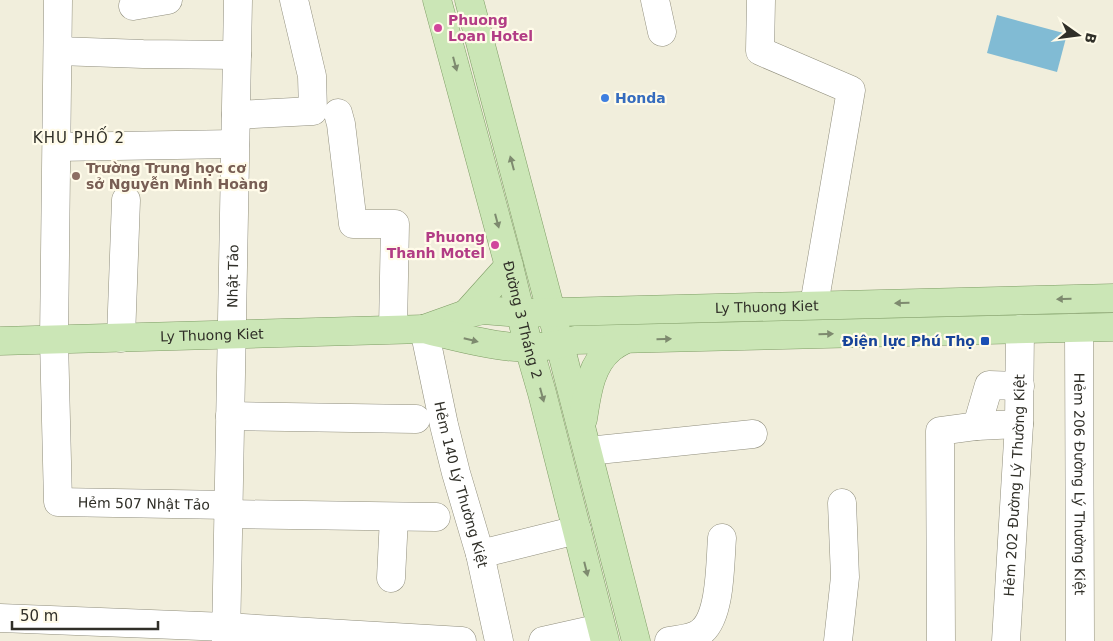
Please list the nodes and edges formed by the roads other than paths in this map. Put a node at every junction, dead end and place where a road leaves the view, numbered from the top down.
1 (58, 0) edge
2 (168, 0) edge
3 (238, 0) edge
4 (294, 0) edge
5 (438, 0) edge
6 (469, 0) edge
7 (654, 0) edge
8 (760, 0) edge
9 (138, 4) edge
10 (662, 32) dead end
11 (58, 51) junction
12 (236, 55) junction
13 (338, 113) dead end
14 (236, 115) junction
15 (235, 144) junction
16 (57, 147) junction
17 (126, 200) dead end
18 (509, 266) junction
19 (540, 270) junction
20 (1113, 298) edge
21 (814, 305) junction
22 (595, 311) junction
23 (551, 312) junction
24 (521, 313) junction
25 (466, 314) junction
26 (1113, 327) edge
27 (1079, 328) junction
28 (393, 329) junction
29 (424, 329) junction
30 (1020, 329) junction
31 (231, 335) junction
32 (121, 338) junction
33 (54, 340) junction
34 (624, 340) junction
35 (0, 341) edge
36 (560, 345) junction
37 (529, 348) junction
38 (1020, 386) junction
39 (230, 416) junction
40 (416, 419) dead end
41 (1019, 424) junction
42 (977, 426) junction
43 (752, 434) dead end
44 (584, 439) junction
45 (842, 503) dead end
46 (228, 510) junction
47 (394, 517) junction
48 (436, 517) dead end
49 (577, 530) junction
50 (722, 538) dead end
51 (480, 554) junction
52 (391, 578) dead end
53 (0, 618) edge
54 (34, 630) edge
55 (95, 631) edge
56 (155, 632) edge
57 (226, 634) edge
58 (603, 635) edge
59 (315, 636) edge
60 (386, 639) edge
61 (453, 641) edge
62 (462, 641) edge
63 (499, 641) edge
64 (543, 641) edge
65 (636, 641) edge
66 (669, 641) edge
67 (838, 641) edge
68 (941, 641) edge
69 (1006, 641) edge
70 (1080, 641) edge

1 - 11 street
2 - 9 street
3 - 12 street, Nhật Tảo
4 - 14 street
5 -> 18 main road, Đường 3 Tháng 2
19 -> 6 main road, Đường 3 Tháng 2
7 - 10 street
8 - 21 street
11 - 12 street
11 - 16 street
12 - 14 street, Nhật Tảo
13 - 28 street
14 - 15 street, Nhật Tảo
15 - 16 street
15 - 31 street, Nhật Tảo
16 - 33 street
17 - 32 street
18 - 24 main road, Đường 3 Tháng 2
18 - 25 main road
19 - 22 main road
19 - 23 main road, Đường 3 Tháng 2
20 -> 21 main road, Ly Thuong Kiet
21 - 22 main road, Ly Thuong Kiet
22 - 23 main road, Ly Thuong Kiet
23 - 24 main road, Ly Thuong Kiet
23 - 36 main road, Đường 3 Tháng 2
24 - 25 main road, Ly Thuong Kiet
24 - 37 main road, Đường 3 Tháng 2
25 - 29 main road, Ly Thuong Kiet
26 - 27 main road, Ly Thuong Kiet
27 - 30 main road, Ly Thuong Kiet
27 - 70 street, Hẻm 206 Đường Lý Thường Kiệt
28 - 29 main road, Ly Thuong Kiet
28 - 31 main road, Ly Thuong Kiet
29 -> 37 main road, Ly Thuong Kiet
29 - 51 street, Hẻm 140 Lý Thường Kiệt
34 -> 30 main road, Ly Thuong Kiet
30 - 38 street, Hẻm 202 Đường Lý Thường Kiệt
31 - 32 main road, Ly Thuong Kiet
31 - 39 street, Nhật Tảo
32 - 33 main road, Ly Thuong Kiet
33 - 35 main road, Ly Thuong Kiet
33 - 46 street, Hẻm 507 Nhật Tảo
34 - 36 main road, Ly Thuong Kiet
34 - 44 main road
36 - 37 main road, Ly Thuong Kiet
36 - 44 main road, Đường 3 Tháng 2
37 -> 49 main road, Đường 3 Tháng 2
38 - 41 street, Hẻm 202 Đường Lý Thường Kiệt
38 - 42 street
39 - 40 street
39 - 46 street, Nhật Tảo
41 - 42 street
41 - 69 street, Hẻm 202 Đường Lý Thường Kiệt
42 - 68 street
43 - 44 street
44 - 65 main road, Đường 3 Tháng 2
45 - 67 street
46 - 47 street, Hẻm 507 Nhật Tảo
46 - 57 street, Nhật Tảo
47 - 48 street, Hẻm 507 Nhật Tảo
47 - 52 street
49 - 51 street
49 -> 58 main road, Đường 3 Tháng 2
50 - 66 street
51 - 63 street, Hẻm 140 Lý Thường Kiệt
53 - 54 street
54 - 55 street
55 - 56 street
56 - 57 street
57 - 59 street
58 - 64 street
59 - 60 street
60 - 61 street
61 - 62 street

